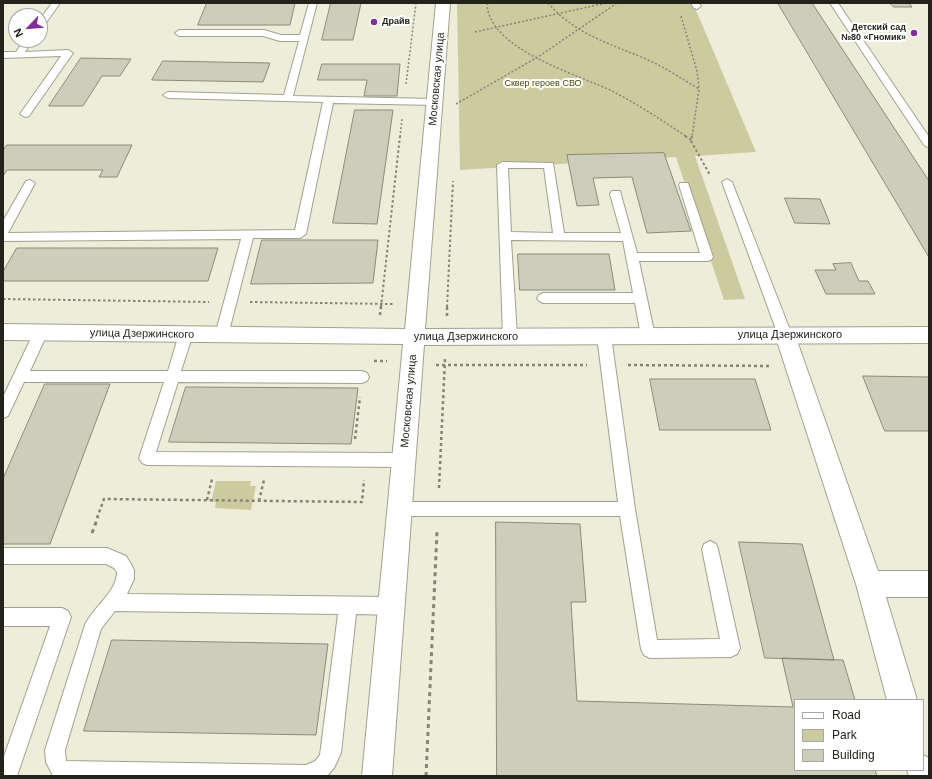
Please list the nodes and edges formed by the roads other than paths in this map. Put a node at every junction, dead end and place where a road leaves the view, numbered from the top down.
1 (56, 3) edge
2 (313, 3) edge
3 (444, 3) edge
4 (834, 3) edge
5 (48, 14) edge
6 (179, 33) dead end
7 (304, 38) junction
8 (23, 48) edge
9 (3, 55) edge
10 (18, 55) junction
11 (168, 95) dead end
12 (288, 98) junction
13 (328, 101) junction
14 (435, 102) junction
15 (25, 114) dead end
16 (929, 145) edge
17 (727, 182) dead end
18 (30, 183) dead end
19 (684, 185) dead end
20 (616, 194) dead end
21 (3, 231) edge
22 (248, 235) junction
23 (505, 236) junction
24 (3, 237) edge
25 (559, 237) junction
26 (628, 237) junction
27 (632, 257) junction
28 (543, 298) dead end
29 (640, 298) junction
30 (3, 332) edge
31 (41, 332) junction
32 (186, 334) junction
33 (222, 335) junction
34 (785, 335) junction
35 (929, 335) edge
36 (510, 336) junction
37 (604, 336) junction
38 (648, 336) junction
39 (415, 337) junction
40 (20, 376) junction
41 (173, 376) junction
42 (362, 377) road end
43 (6, 397) edge
44 (3, 412) edge
45 (404, 460) junction
46 (400, 509) junction
47 (627, 509) junction
48 (710, 549) dead end
49 (3, 556) edge
50 (869, 584) junction
51 (929, 584) edge
52 (111, 602) junction
53 (348, 606) junction
54 (392, 606) junction
55 (3, 617) edge
56 (902, 699) edge
57 (62, 773) edge
58 (7, 776) edge
59 (376, 776) edge

1 - 5 lane
2 - 7 lane
3 - 14 street, Московская улица
4 - 16 lane
6 - 7 lane
7 - 12 lane
8 - 10 lane
9 - 10 lane
10 - 15 lane
11 - 12 lane
12 - 13 lane
13 - 14 lane
13 - 22 lane
14 - 39 street, Московская улица
17 - 34 lane
18 - 21 lane
19 - 27 lane
20 - 26 lane
22 - 24 lane
22 - 33 lane
23 - 25 lane
23 - 25 lane
23 - 36 lane
25 - 26 lane
26 - 27 lane
27 - 29 lane
28 - 29 lane
29 - 38 lane
30 - 31 street, улица Дзержинского
31 - 32 street, улица Дзержинского
31 - 40 lane
32 - 33 street, улица Дзержинского
32 - 41 lane
33 - 39 street, улица Дзержинского
34 - 35 street, улица Дзержинского
34 - 38 street, улица Дзержинского
34 - 50 street
36 - 37 street, улица Дзержинского
36 - 39 street, улица Дзержинского
37 - 38 street, улица Дзержинского
37 - 47 lane
39 - 45 street, Московская улица
40 - 41 lane
40 - 43 lane
41 - 42 lane
41 - 45 lane
43 - 44 lane
45 - 46 street, Московская улица
46 - 47 lane
46 - 54 street, Московская улица
47 - 48 lane
49 - 52 lane
50 - 51 street
50 - 56 street
52 - 53 lane
52 - 57 lane
53 - 54 lane
53 - 57 lane
54 - 59 street, Московская улица
55 - 58 lane

